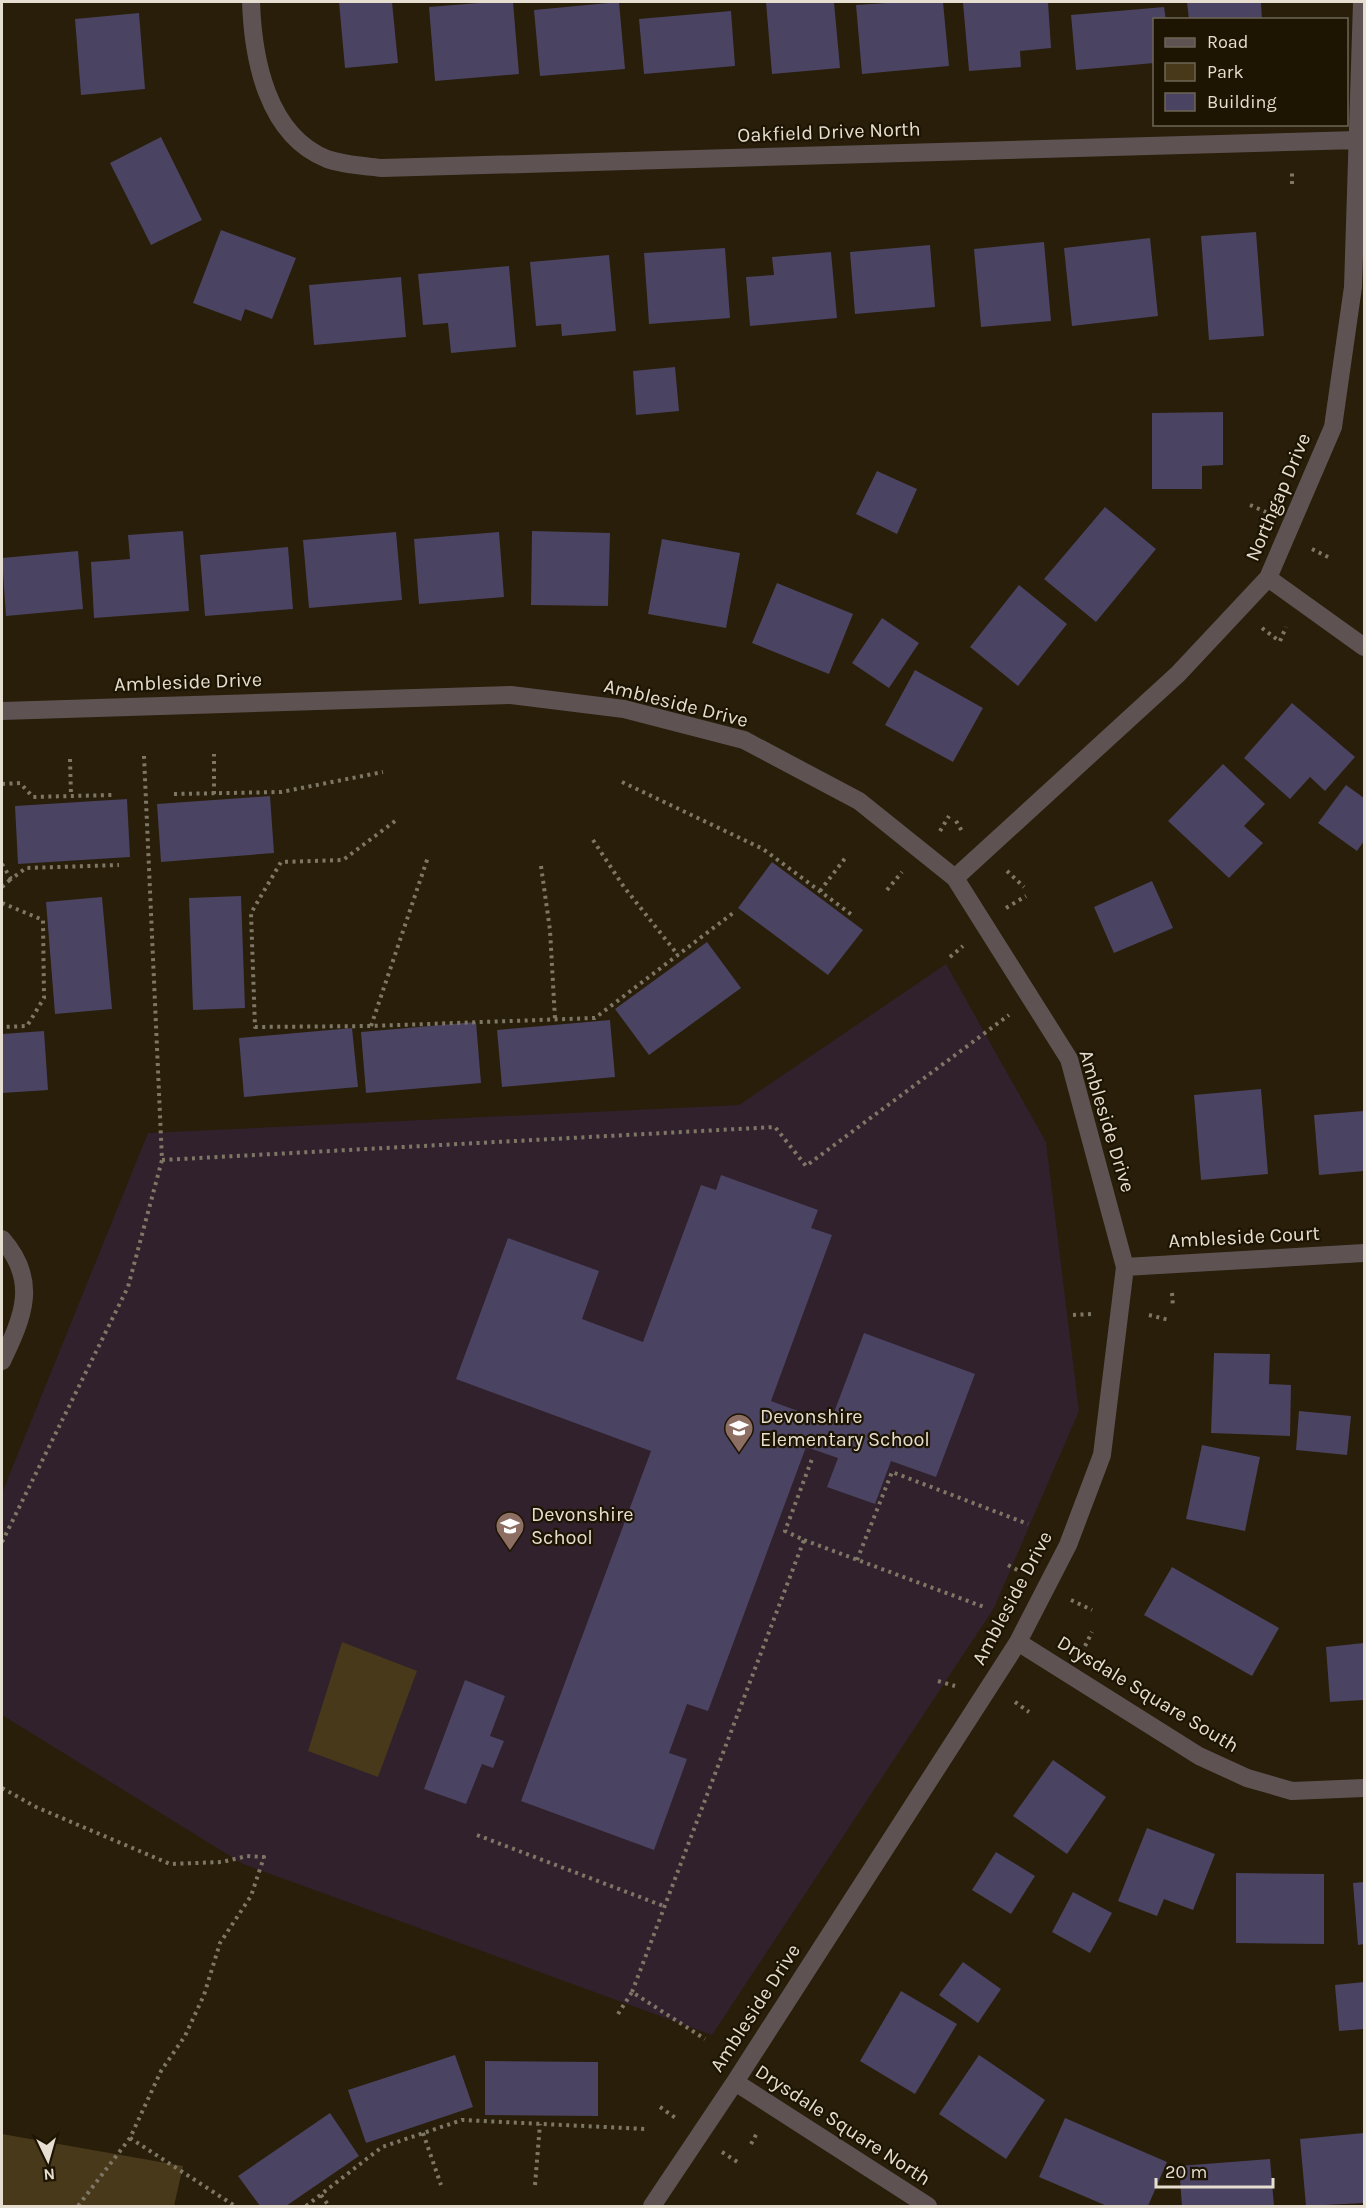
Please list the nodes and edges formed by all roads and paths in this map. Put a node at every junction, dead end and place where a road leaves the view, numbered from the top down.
1 (251, 2) edge
2 (1362, 2) edge
3 (1357, 140) junction
4 (1292, 168) dead end
5 (1292, 184) dead end
6 (1250, 505) dead end
7 (1273, 516) dead end
8 (1309, 547) dead end
9 (1330, 558) dead end
10 (1268, 578) junction
11 (1286, 627) dead end
12 (1261, 628) dead end
13 (1365, 647) edge
14 (2, 711) edge
15 (214, 754) dead end
16 (144, 756) dead end
17 (70, 759) dead end
18 (383, 772) dead end
19 (622, 782) dead end
20 (2, 784) edge
21 (174, 794) dead end
22 (214, 794) junction
23 (112, 795) dead end
24 (71, 796) junction
25 (949, 816) dead end
26 (395, 821) dead end
27 (937, 836) dead end
28 (593, 840) dead end
29 (428, 857) dead end
30 (846, 857) dead end
31 (2, 864) edge
32 (119, 866) dead end
33 (541, 866) dead end
34 (903, 871) dead end
35 (1007, 871) dead end
36 (955, 878) junction
37 (12, 879) junction
38 (2, 887) edge
39 (1024, 887) dead end
40 (887, 890) dead end
41 (820, 891) junction
42 (1026, 896) dead end
43 (2, 903) edge
44 (1006, 909) dead end
45 (733, 913) dead end
46 (852, 915) dead end
47 (969, 941) dead end
48 (678, 955) junction
49 (950, 957) dead end
50 (1030, 998) junction
51 (555, 1019) junction
52 (371, 1026) junction
53 (2, 1027) edge
54 (162, 1160) junction
55 (2, 1239) edge
56 (1365, 1253) edge
57 (1125, 1267) junction
58 (1172, 1292) dead end
59 (1173, 1307) dead end
60 (1097, 1314) dead end
61 (1145, 1314) dead end
62 (1073, 1315) dead end
63 (1168, 1320) dead end
64 (2, 1361) edge
65 (812, 1459) dead end
66 (1028, 1524) dead end
67 (804, 1540) junction
68 (2, 1542) edge
69 (857, 1560) junction
70 (1008, 1565) dead end
71 (1029, 1575) dead end
72 (1070, 1599) dead end
73 (984, 1607) dead end
74 (1092, 1610) dead end
75 (1092, 1632) dead end
76 (1018, 1642) junction
77 (1085, 1646) dead end
78 (938, 1681) dead end
79 (958, 1687) dead end
80 (1009, 1699) dead end
81 (1029, 1712) dead end
82 (2, 1788) edge
83 (1365, 1788) edge
84 (477, 1835) dead end
85 (666, 1907) junction
86 (632, 1992) junction
87 (618, 2014) dead end
88 (705, 2039) dead end
89 (735, 2082) junction
90 (660, 2107) dead end
91 (680, 2121) dead end
92 (540, 2124) junction
93 (645, 2130) dead end
94 (423, 2133) junction
95 (757, 2133) dead end
96 (130, 2138) junction
97 (751, 2144) dead end
98 (718, 2149) dead end
99 (739, 2163) dead end
100 (441, 2185) dead end
101 (536, 2185) dead end
102 (321, 2195) junction
103 (78, 2206) edge
104 (235, 2206) edge
105 (306, 2206) edge
106 (329, 2206) edge
107 (652, 2206) edge
108 (928, 2206) edge

1 - 3 street, Oakfield Drive North
2 - 3 street, Northgap Drive
3 - 10 street, Northgap Drive
4 - 5 path
6 - 7 path
8 - 9 path
10 - 13 street
10 - 36 street, Northgap Drive
11 - 12 path
14 - 36 street, Ambleside Drive
15 - 22 path
16 - 54 path
17 - 24 path
18 - 22 path
19 - 41 path
20 - 24 path
21 - 22 path
23 - 24 path
25 - 27 path
26 - 52 path
28 - 48 path
29 - 52 path
30 - 41 path
31 - 37 path
32 - 37 path
33 - 51 path
34 - 40 path
35 - 39 path
36 - 50 street, Ambleside Drive
37 - 38 path
41 - 46 path
42 - 44 path
43 - 53 path
45 - 48 path
47 - 49 path
48 - 51 path
50 - 54 path
50 - 57 street, Ambleside Drive
51 - 52 path
54 - 68 path
55 - 64 street
56 - 57 street, Ambleside Court
57 - 76 street, Ambleside Drive
58 - 59 path
60 - 62 path
61 - 63 path
65 - 67 path
66 - 69 path
67 - 69 path
67 - 85 path
69 - 73 path
70 - 71 path
72 - 74 path
75 - 77 path
76 - 83 street, Drysdale Square South
76 - 89 street, Ambleside Drive
78 - 79 path
80 - 81 path
82 - 96 path
84 - 85 path
85 - 86 path
86 - 87 path
86 - 88 path
89 - 107 street, Ambleside Drive
89 - 108 street, Drysdale Square North
90 - 91 path
92 - 93 path
92 - 94 path
92 - 101 path
94 - 100 path
94 - 102 path
95 - 97 path
96 - 103 path
96 - 104 path
98 - 99 path
102 - 105 path
102 - 106 path

